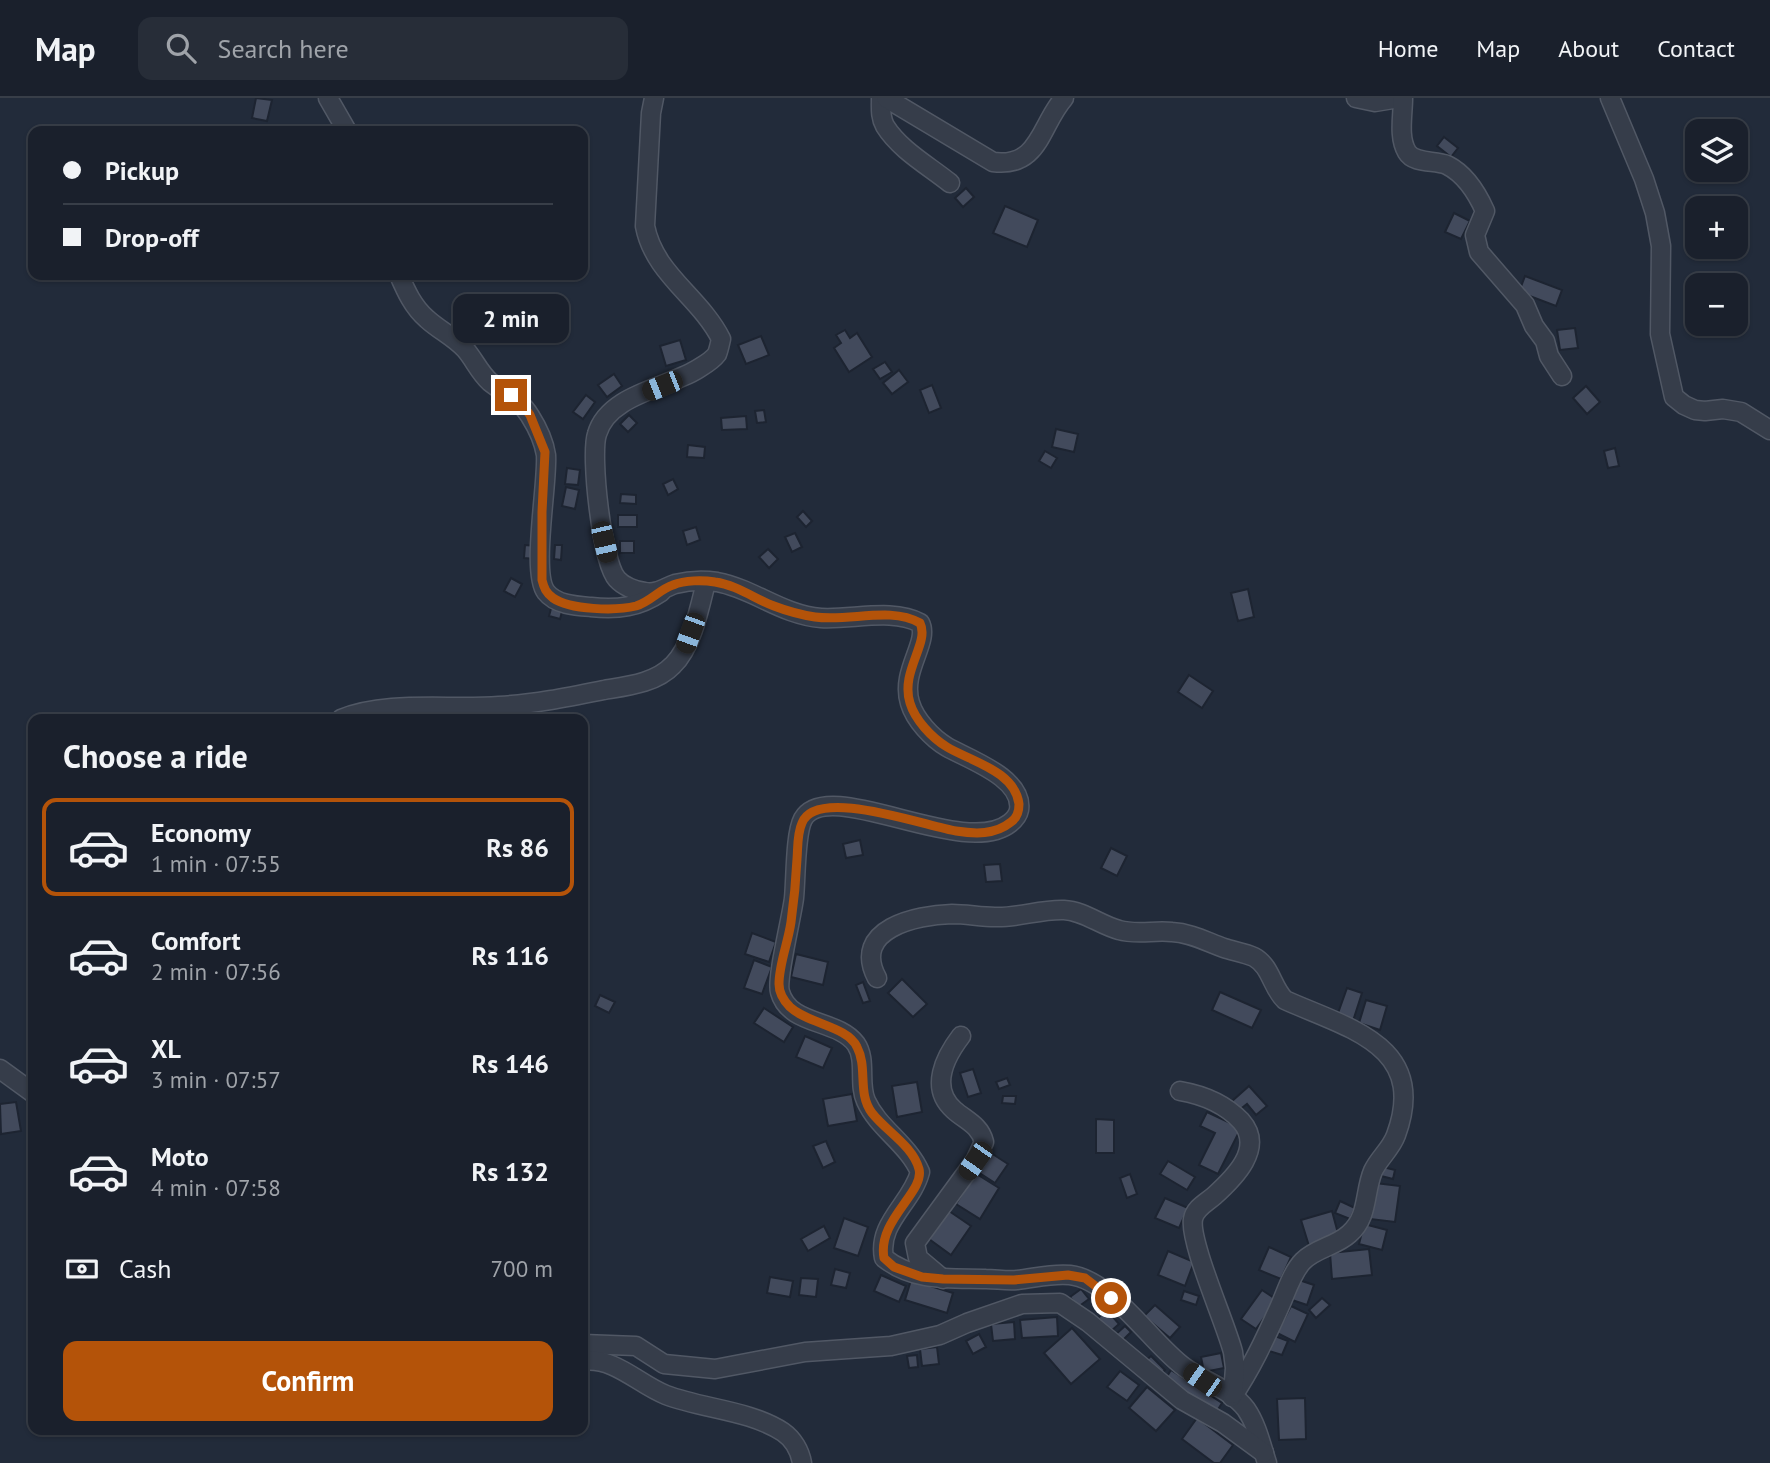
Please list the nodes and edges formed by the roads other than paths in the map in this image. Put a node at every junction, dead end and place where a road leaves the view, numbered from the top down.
1 (328, 98) edge
2 (654, 98) edge
3 (881, 98) edge
4 (886, 98) edge
5 (1064, 98) edge
6 (1356, 98) edge
7 (1401, 98) edge
8 (1610, 98) edge
9 (344, 126) edge
10 (950, 183) dead end
11 (401, 280) edge
12 (1562, 376) dead end
13 (1770, 430) edge
14 (706, 582) junction
15 (661, 592) junction
16 (358, 714) edge
17 (877, 978) dead end
18 (961, 1036) dead end
19 (0, 1069) edge
20 (28, 1089) edge
21 (1180, 1091) dead end
22 (943, 1279) junction
23 (588, 1344) edge
24 (588, 1362) edge
25 (1232, 1397) junction
26 (1265, 1458) edge
27 (802, 1463) edge

1 - 9 street
2 - 15 street
3 - 10 street
4 - 5 street
6 - 7 street
7 - 12 street
8 - 13 street
11 - 15 street
14 - 15 street
14 - 16 street
14 - 22 street
17 - 25 street
18 - 22 street
19 - 20 street
21 - 25 street
22 - 25 street
23 - 26 street
24 - 27 street
25 - 26 street

